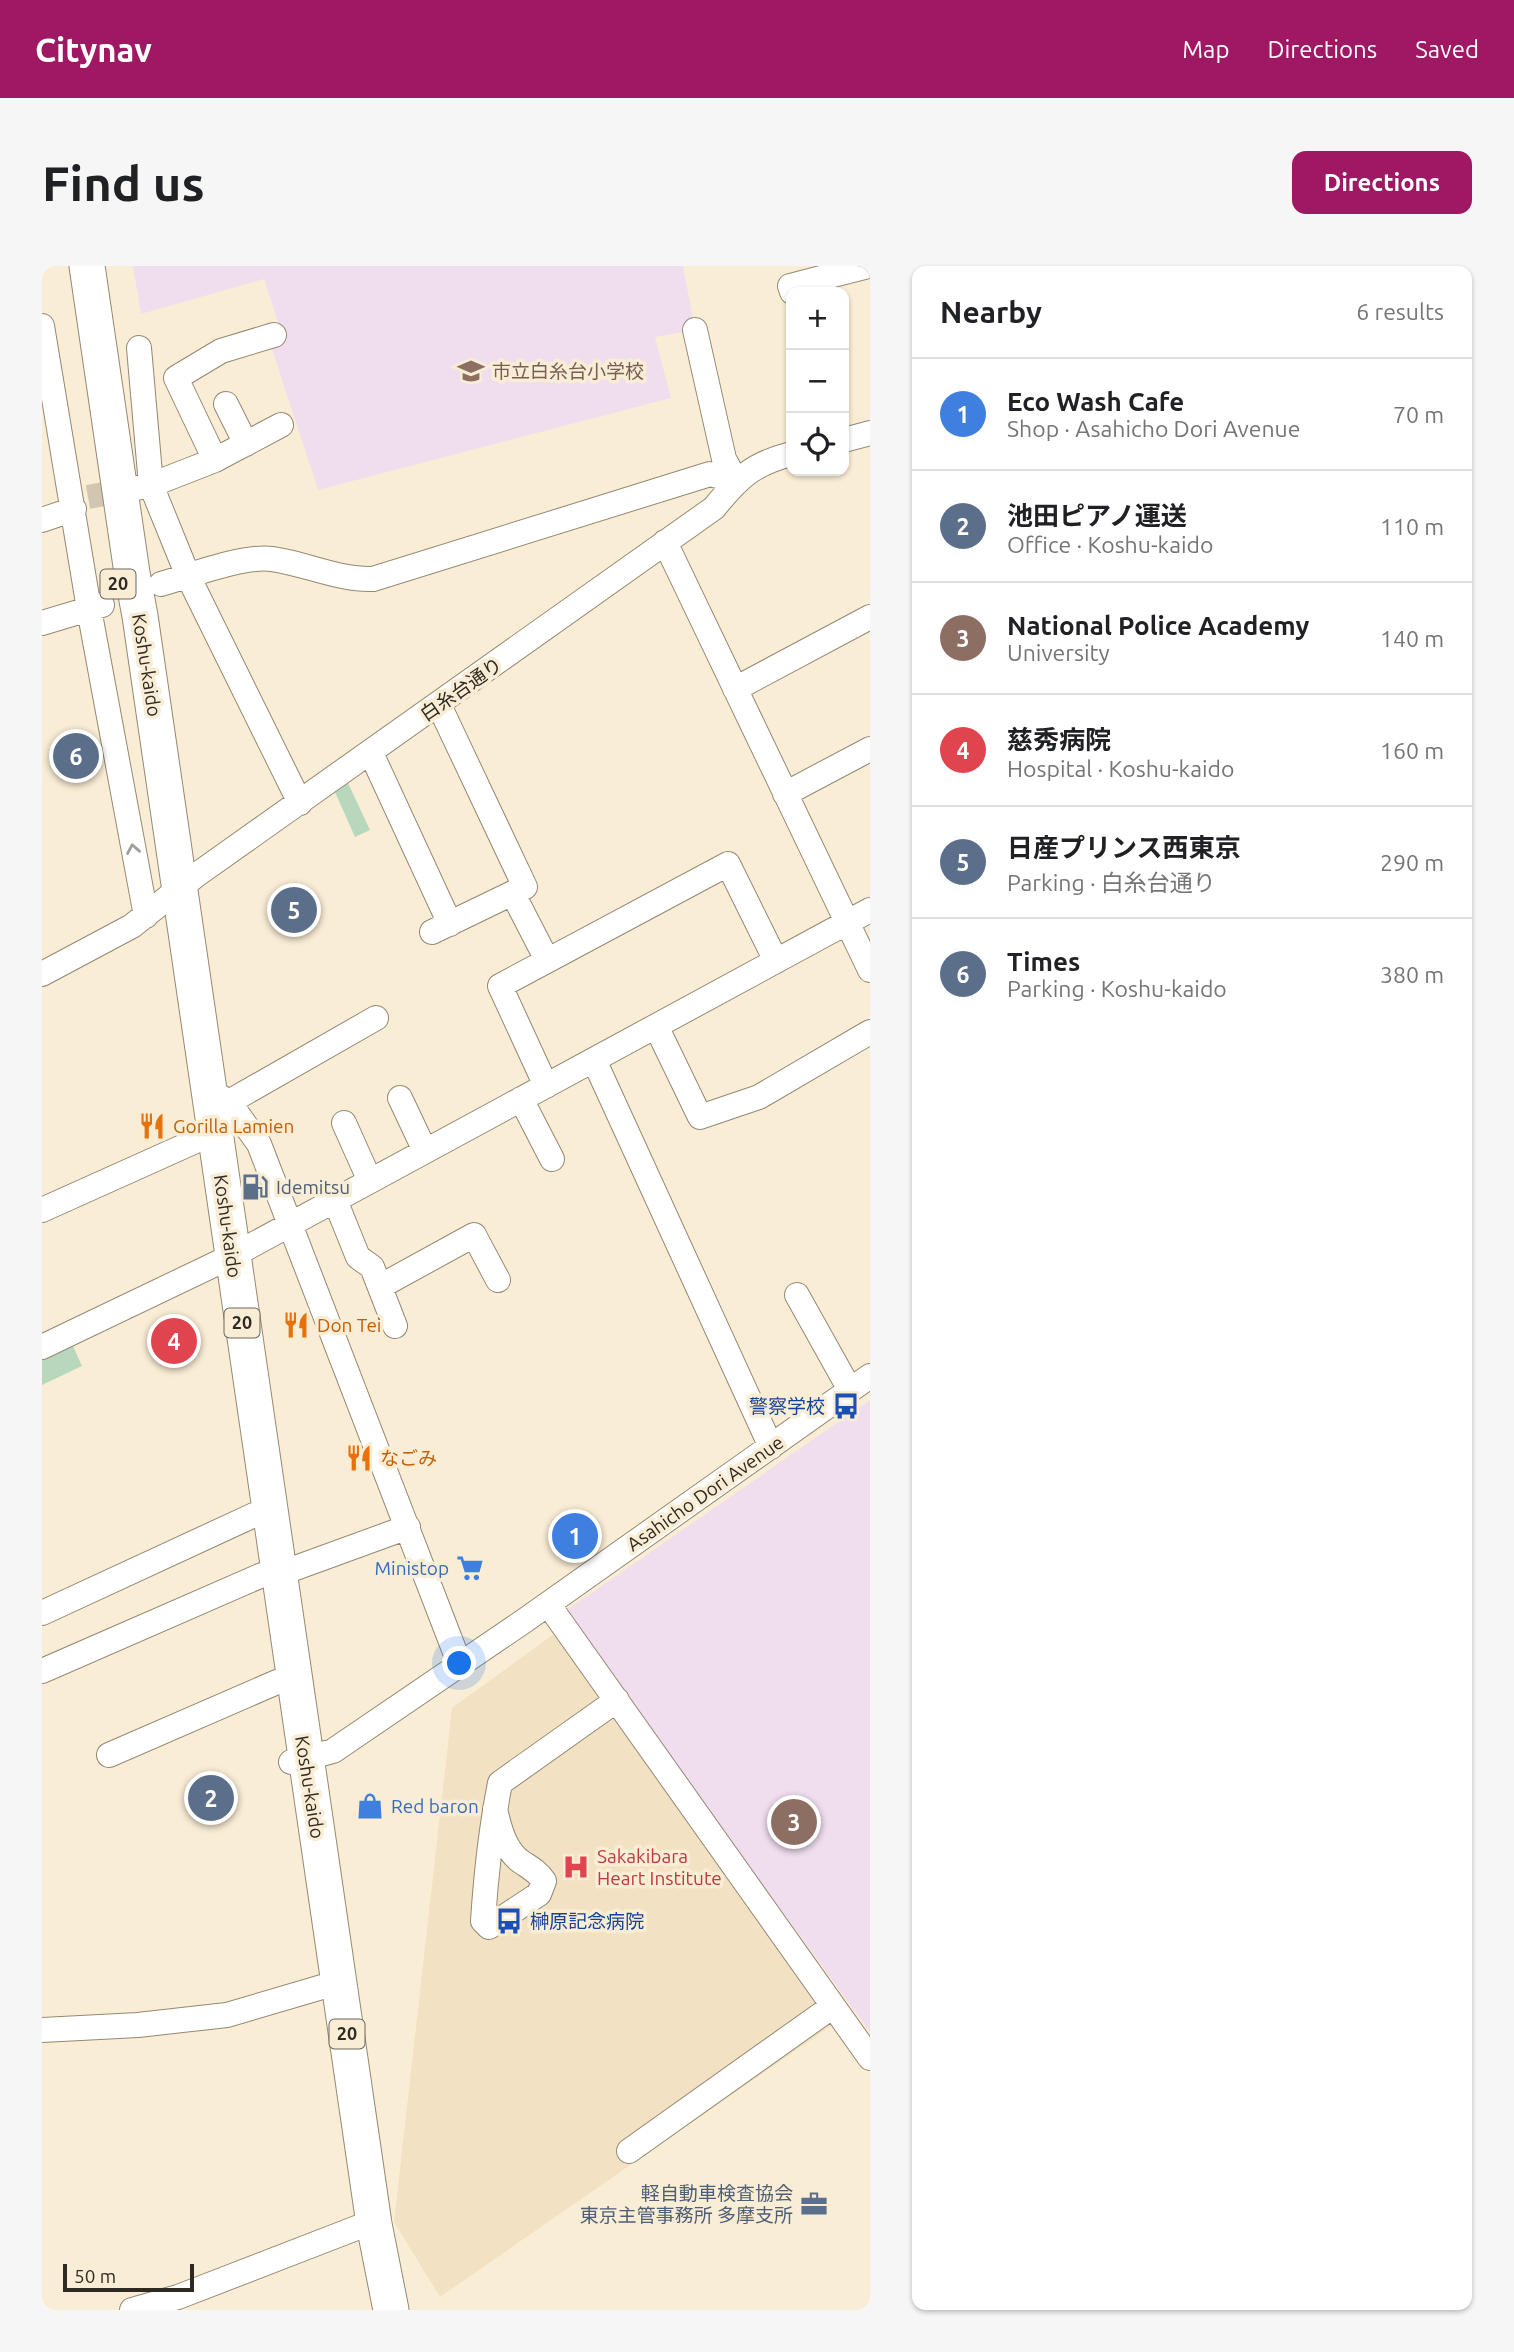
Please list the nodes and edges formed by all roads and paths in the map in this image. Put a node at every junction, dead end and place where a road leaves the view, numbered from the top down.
1 (74, 266) edge
2 (87, 266) edge
3 (868, 266) edge
4 (790, 287) edge
5 (42, 326) edge
6 (695, 330) dead end
7 (274, 335) dead end
8 (139, 348) dead end
9 (44, 352) edge
10 (226, 404) dead end
11 (281, 425) dead end
12 (51, 437) edge
13 (246, 444) junction
14 (786, 455) edge
15 (215, 460) junction
16 (736, 481) junction
17 (141, 487) junction
18 (78, 502) junction
19 (42, 520) edge
20 (665, 542) junction
21 (188, 576) junction
22 (161, 584) dead end
23 (95, 607) junction
24 (870, 617) edge
25 (42, 623) edge
26 (735, 689) junction
27 (439, 705) junction
28 (870, 750) edge
29 (371, 753) junction
30 (785, 794) junction
31 (300, 803) junction
32 (513, 894) junction
33 (163, 902) junction
34 (870, 910) edge
35 (846, 923) junction
36 (547, 960) junction
37 (776, 961) junction
38 (870, 970) edge
39 (42, 974) edge
40 (376, 1018) dead end
41 (656, 1026) junction
42 (870, 1032) edge
43 (594, 1060) junction
44 (546, 1086) junction
45 (219, 1096) junction
46 (400, 1098) dead end
47 (521, 1099) junction
48 (344, 1123) dead end
49 (200, 1139) junction
50 (425, 1151) junction
51 (552, 1159) dead end
52 (370, 1181) junction
53 (335, 1200) junction
54 (42, 1210) edge
55 (290, 1225) junction
56 (223, 1260) junction
57 (498, 1280) dead end
58 (380, 1286) junction
59 (797, 1295) dead end
60 (395, 1326) dead end
61 (42, 1347) edge
62 (860, 1383) edge
63 (771, 1447) junction
64 (254, 1515) junction
65 (408, 1527) junction
66 (271, 1574) junction
67 (548, 1604) junction
68 (42, 1613) edge
69 (460, 1665) junction
70 (42, 1671) edge
71 (277, 1682) junction
72 (617, 1700) junction
73 (109, 1755) dead end
74 (299, 1760) junction
75 (495, 1809) junction
76 (522, 1863) junction
77 (487, 1871) junction
78 (322, 1987) junction
79 (833, 2006) junction
80 (42, 2030) edge
81 (870, 2058) edge
82 (629, 2151) dead end
83 (359, 2227) junction
84 (177, 2303) edge
85 (132, 2310) edge
86 (371, 2310) edge
87 (391, 2310) edge

1 - 33 highway, Koshu-kaido / 20
2 - 33 highway, Koshu-kaido / 20
3 - 4 street
5 - 9 street
6 - 16 street
7 - 15 street
8 - 17 street
9 - 12 street
10 - 13 street
11 - 13 street
12 - 18 street
13 - 15 street
14 - 16 street, 白糸台通り
15 - 17 street
16 - 20 street, 白糸台通り
16 - 21 street
17 - 21 street
18 - 19 street
18 - 23 street
20 - 26 street
20 - 27 street, 白糸台通り
21 - 22 street
21 - 31 street
23 - 25 street
33 -> 23 street
24 - 26 street
26 - 30 street
27 - 29 street, 白糸台通り
27 - 32 street
28 - 30 street
29 - 31 street, 白糸台通り
29 - 32 street
30 - 35 street
31 - 33 street, 白糸台通り
32 - 36 street
33 - 39 street, 白糸台通り
33 - 45 highway, Koshu-kaido / 20
33 - 49 highway, Koshu-kaido / 20
34 - 35 street
35 - 37 street
35 - 38 street
36 - 37 street
36 - 44 street
37 - 41 street
40 - 45 street
41 - 42 street
41 - 43 street
43 - 44 street
43 - 63 street
44 - 47 street
45 - 55 street
45 - 56 highway, Koshu-kaido / 20
46 - 50 street
47 - 50 street
47 - 51 street
48 - 52 street
49 - 54 street
49 - 56 highway, Koshu-kaido / 20
50 - 52 street
52 - 53 street
53 - 55 street
53 - 58 street
55 - 56 street
55 - 65 street
56 - 61 street
56 - 64 highway, Koshu-kaido / 20
56 - 66 highway, Koshu-kaido / 20
57 - 58 street
58 - 60 street
59 - 62 street
62 - 63 street, Asahicho Dori Avenue
63 - 67 street, Asahicho Dori Avenue
64 - 66 highway, Koshu-kaido / 20
64 - 68 street
65 - 66 street
65 - 69 street
66 - 70 street
66 - 71 highway, Koshu-kaido / 20
66 - 74 highway, Koshu-kaido / 20
67 - 69 street, Asahicho Dori Avenue
67 - 72 street
69 - 74 street, Asahicho Dori Avenue
71 - 73 street
71 - 74 highway, Koshu-kaido / 20
72 - 75 street
72 - 79 street
74 - 78 highway, Koshu-kaido / 20
74 - 87 highway, Koshu-kaido / 20
75 - 76 street
75 - 77 street
76 - 77 street
76 - 77 street
78 - 80 street
78 - 83 highway, Koshu-kaido / 20
79 - 81 street
79 - 82 street
83 - 84 street
83 - 86 highway, Koshu-kaido / 20
84 - 85 street

